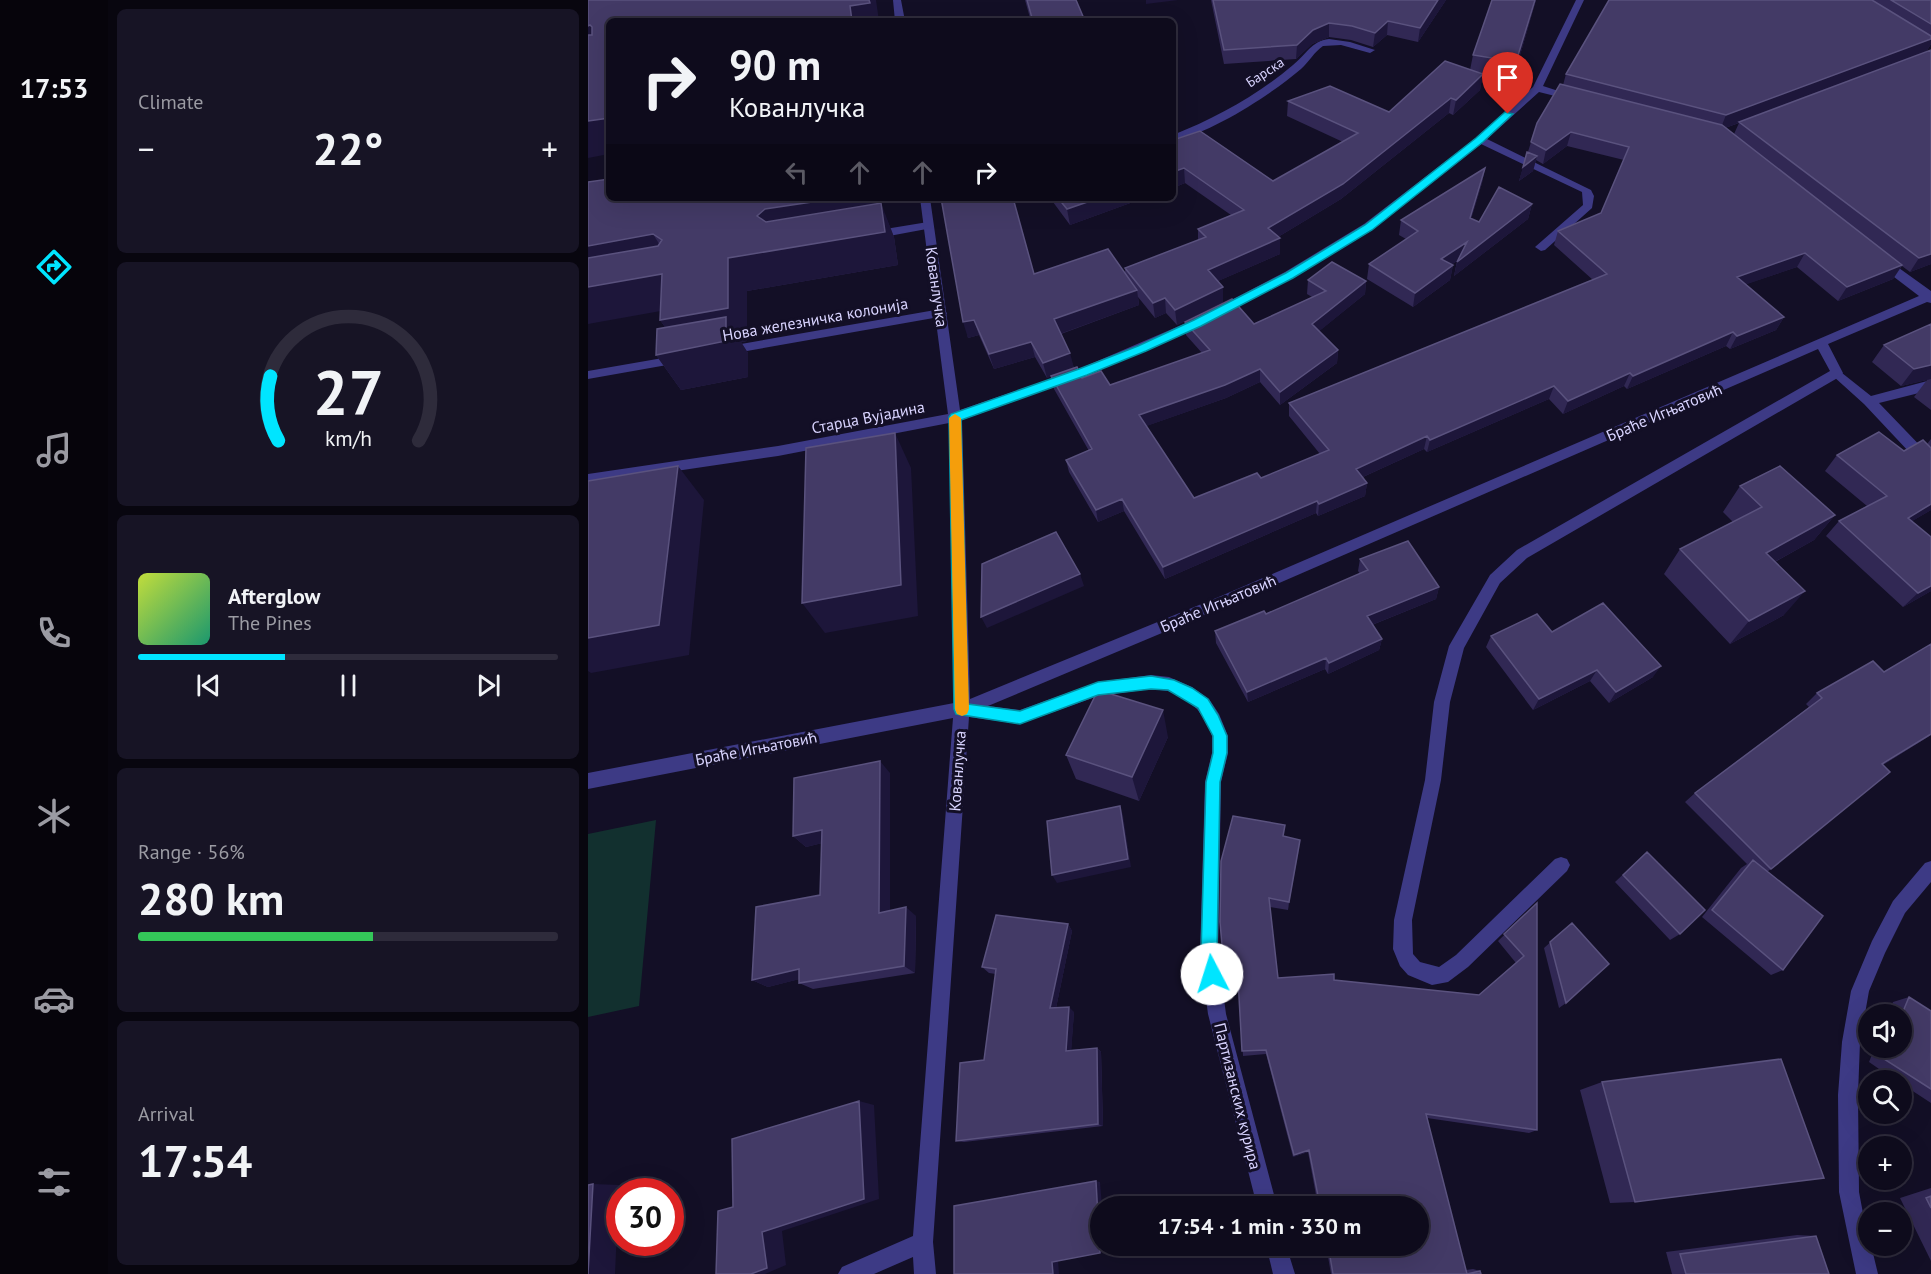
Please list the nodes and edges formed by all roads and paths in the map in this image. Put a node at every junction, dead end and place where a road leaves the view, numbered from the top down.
1 (897, 0) edge
2 (1580, 0) edge
3 (900, 18) edge
4 (1370, 50) edge
5 (1537, 88) junction
6 (1583, 100) edge
7 (1176, 138) edge
8 (1480, 140) junction
9 (925, 201) edge
10 (928, 226) junction
11 (861, 237) edge
12 (1541, 247) dead end
13 (1870, 253) edge
14 (1929, 297) edge
15 (941, 313) junction
16 (1822, 344) junction
17 (1837, 373) junction
18 (588, 375) edge
19 (1931, 385) edge
20 (1869, 401) junction
21 (955, 417) junction
22 (1931, 466) edge
23 (588, 479) edge
24 (962, 709) junction
25 (588, 781) edge
26 (1561, 865) dead end
27 (1931, 869) edge
28 (1263, 1196) edge
29 (923, 1242) junction
30 (1279, 1256) edge
31 (849, 1274) edge
32 (925, 1274) edge
33 (1284, 1274) edge
34 (1867, 1274) edge

1 - 3 street
2 - 5 street, Старца Вујадина
4 - 7 street, Барска
5 - 6 street
5 - 8 street, Старца Вујадина
8 - 12 street
8 - 21 street, Старца Вујадина
9 - 10 street, Кованлучка
10 - 11 street
10 - 15 street, Кованлучка
13 - 14 street
14 - 16 street, Браће Игњатовић
15 - 18 street, Нова железничка колонија
15 - 21 street, Кованлучка
16 - 17 street
16 - 24 street, Браће Игњатовић
17 - 20 street
17 - 26 street
19 - 20 street
20 - 22 street
21 - 23 street, Старца Вујадина
21 - 24 street, Кованлучка
24 - 25 street, Браће Игњатовић
24 - 28 street, Партизанских курира
24 - 29 street, Кованлучка
27 - 34 street
29 - 31 street
29 - 32 street, Кованлучка
30 - 33 street

